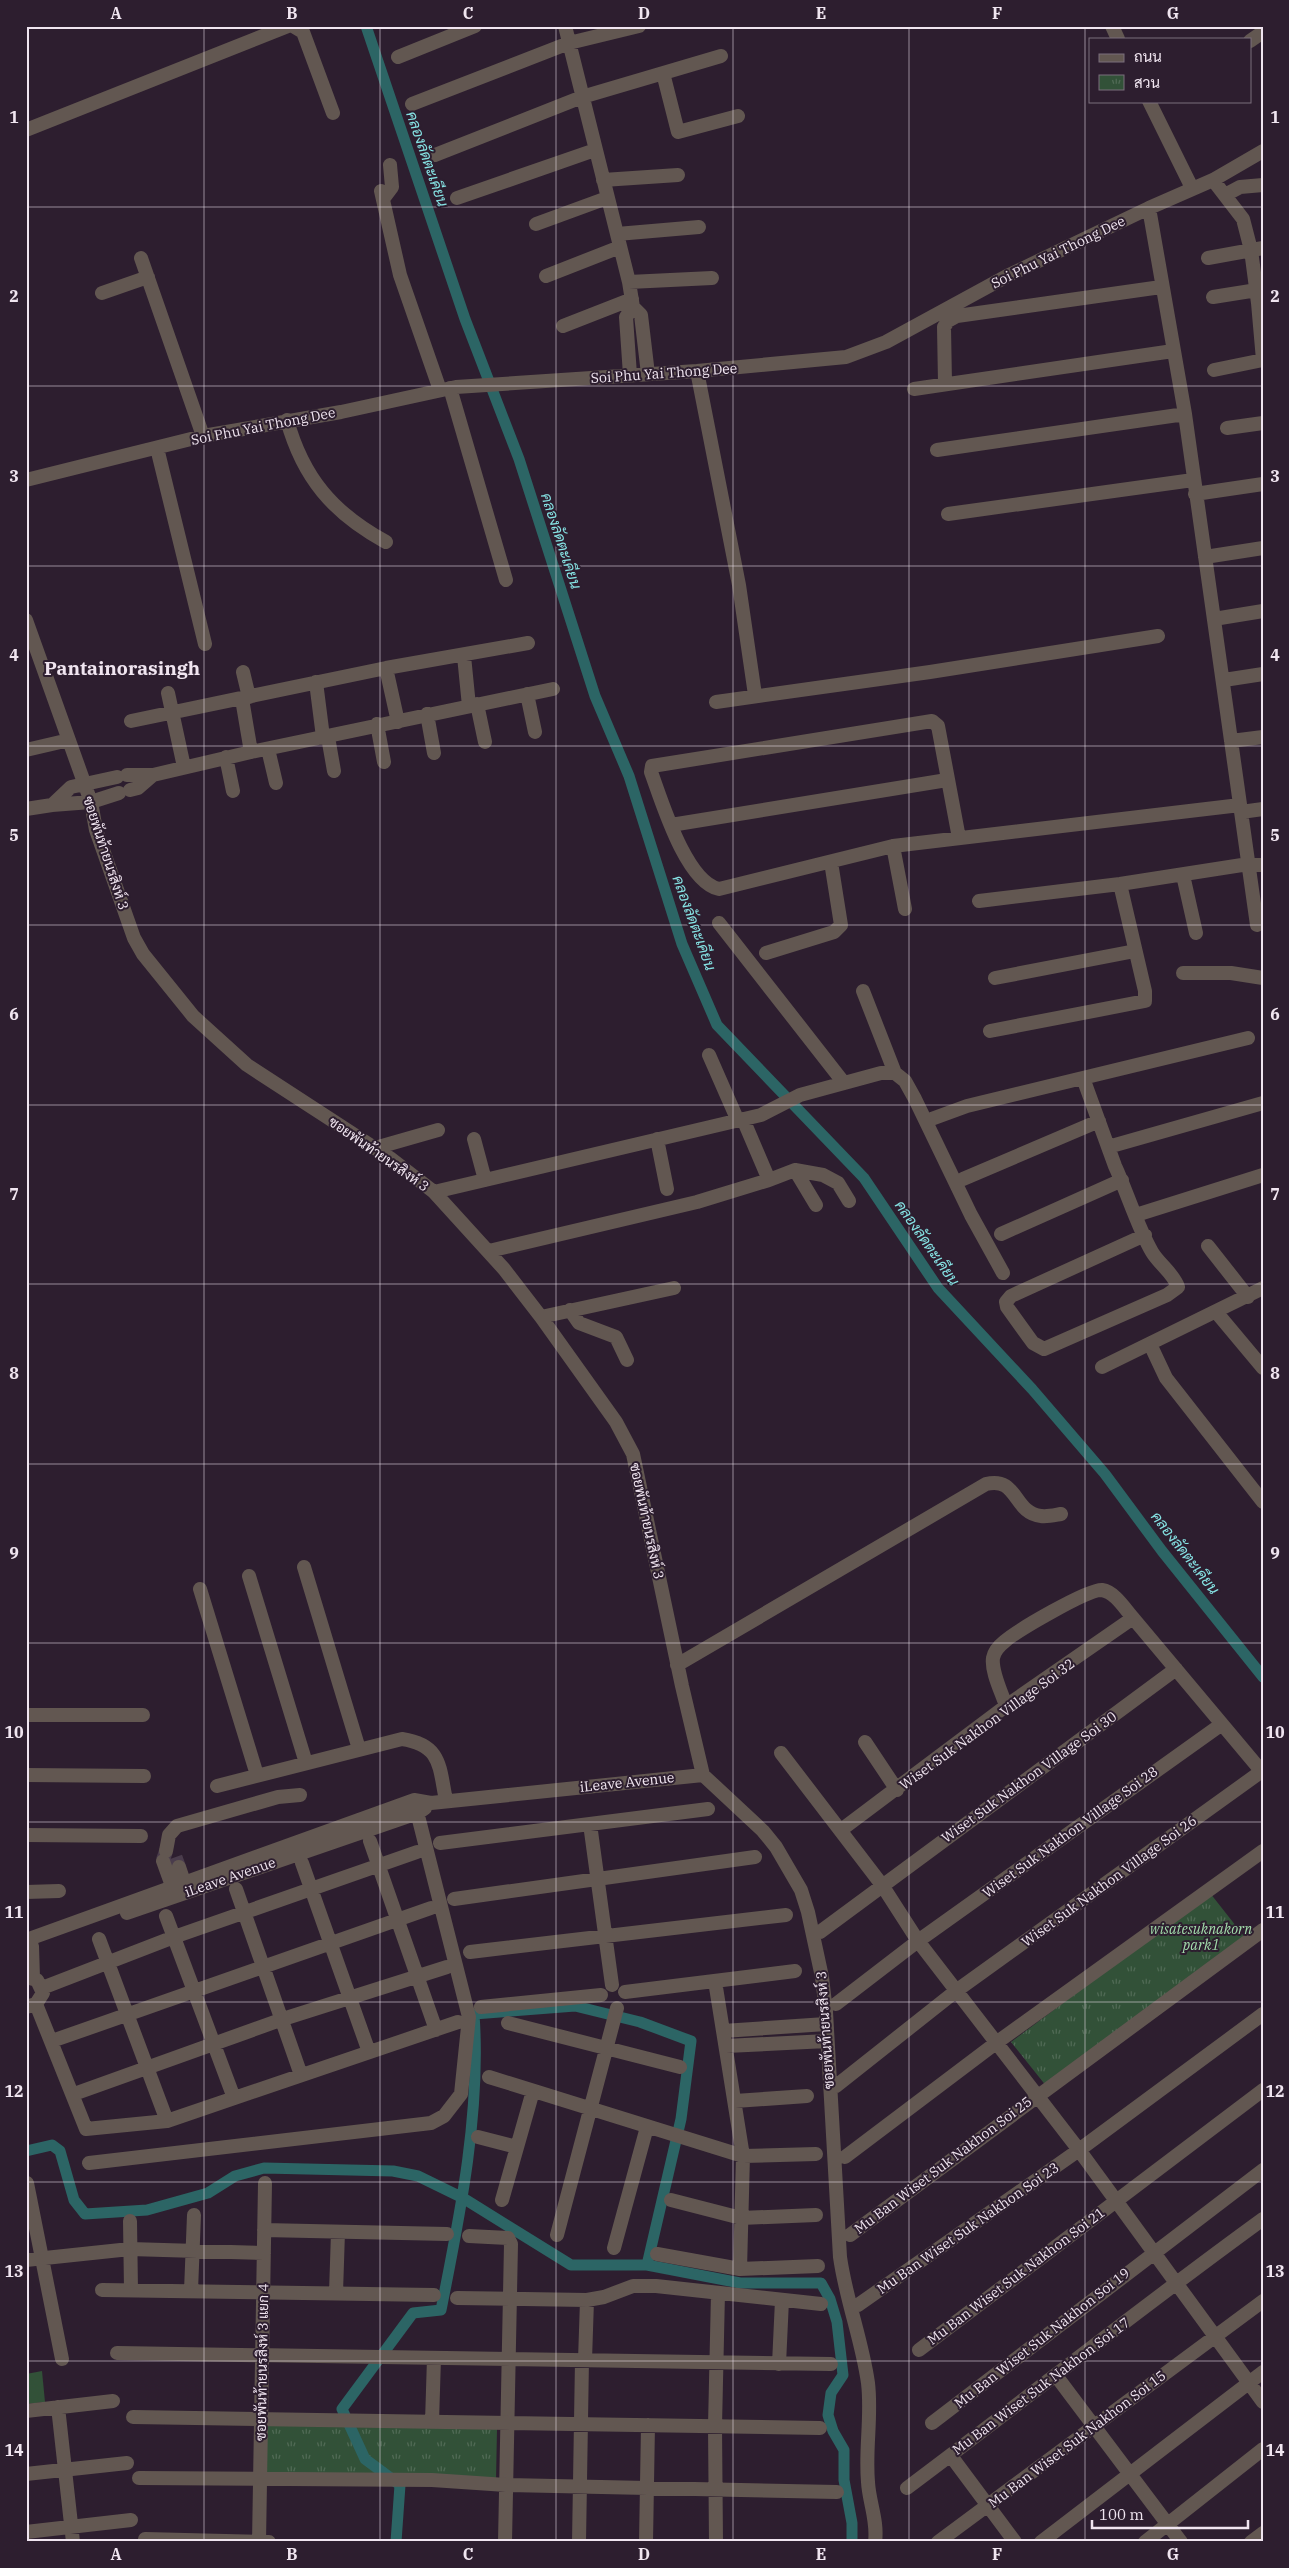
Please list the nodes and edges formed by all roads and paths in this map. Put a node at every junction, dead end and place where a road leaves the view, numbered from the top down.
1 (288, 26) edge
2 (293, 26) edge
3 (475, 26) edge
4 (565, 26) edge
5 (639, 26) edge
6 (1112, 26) edge
7 (1263, 32) edge
8 (1118, 38) edge
9 (1252, 40) edge
10 (569, 43) junction
11 (398, 56) dead end
12 (721, 56) dead end
13 (663, 73) junction
14 (582, 97) junction
15 (412, 104) dead end
16 (1155, 104) edge
17 (333, 114) dead end
18 (738, 116) dead end
19 (26, 130) edge
20 (595, 150) junction
21 (1263, 151) edge
22 (435, 155) dead end
23 (390, 165) dead end
24 (678, 175) dead end
25 (603, 180) junction
26 (1213, 180) junction
27 (1263, 185) edge
28 (1192, 188) junction
29 (1225, 195) junction
30 (457, 198) dead end
31 (607, 198) junction
32 (1148, 208) junction
33 (536, 224) dead end
34 (699, 227) dead end
35 (619, 241) junction
36 (1257, 249) edge
37 (140, 258) dead end
38 (1208, 258) dead end
39 (546, 276) dead end
40 (148, 277) junction
41 (712, 278) dead end
42 (629, 282) junction
43 (1161, 286) junction
44 (102, 293) dead end
45 (1213, 297) dead end
46 (1259, 300) edge
47 (632, 303) junction
48 (563, 326) dead end
49 (1173, 351) junction
50 (1214, 370) dead end
51 (697, 371) junction
52 (648, 374) junction
53 (630, 376) junction
54 (945, 383) junction
55 (449, 389) junction
56 (914, 389) dead end
57 (1184, 414) junction
58 (287, 420) junction
59 (1263, 423) edge
60 (1227, 428) dead end
61 (203, 436) junction
62 (157, 448) junction
63 (937, 450) dead end
64 (26, 480) edge
65 (1193, 480) junction
66 (1263, 484) edge
67 (1196, 494) junction
68 (948, 514) dead end
69 (386, 542) dead end
70 (1263, 548) edge
71 (1205, 557) junction
72 (506, 580) dead end
73 (1263, 611) edge
74 (26, 620) edge
75 (1214, 620) junction
76 (1158, 636) dead end
77 (528, 643) dead end
78 (205, 644) dead end
79 (464, 656) junction
80 (386, 668) junction
81 (243, 672) dead end
82 (1263, 674) edge
83 (1224, 680) junction
84 (316, 682) junction
85 (553, 689) dead end
86 (168, 692) dead end
87 (527, 694) junction
88 (755, 695) junction
89 (245, 698) junction
90 (716, 702) dead end
91 (473, 705) junction
92 (172, 712) junction
93 (427, 714) junction
94 (131, 721) dead end
95 (398, 722) junction
96 (377, 724) junction
97 (535, 732) dead end
98 (325, 737) junction
99 (1263, 737) edge
100 (69, 740) junction
101 (1231, 741) junction
102 (485, 742) dead end
103 (268, 749) junction
104 (26, 750) edge
105 (251, 752) junction
106 (434, 753) dead end
107 (226, 757) junction
108 (384, 762) dead end
109 (184, 767) junction
110 (334, 771) dead end
111 (153, 775) junction
112 (948, 780) junction
113 (276, 783) dead end
114 (84, 784) junction
115 (233, 791) dead end
116 (91, 802) junction
117 (52, 805) junction
118 (26, 809) edge
119 (1240, 809) junction
120 (1263, 809) edge
121 (671, 825) junction
122 (959, 838) junction
123 (893, 846) junction
124 (831, 862) junction
125 (1263, 865) edge
126 (1248, 866) junction
127 (1183, 875) junction
128 (1120, 884) junction
129 (979, 901) dead end
130 (904, 909) dead end
131 (720, 923) dead end
132 (1257, 925) dead end
133 (1196, 933) dead end
134 (1135, 951) junction
135 (766, 953) dead end
136 (1183, 973) dead end
137 (995, 978) dead end
138 (1263, 978) edge
139 (863, 991) dead end
140 (990, 1032) dead end
141 (1248, 1038) dead end
142 (709, 1055) dead end
143 (895, 1073) junction
144 (1083, 1078) junction
145 (844, 1083) junction
146 (1263, 1103) edge
147 (740, 1120) junction
148 (926, 1121) junction
149 (1099, 1121) junction
150 (438, 1130) dead end
151 (474, 1139) dead end
152 (657, 1140) junction
153 (1108, 1147) junction
154 (375, 1148) junction
155 (796, 1170) junction
156 (1263, 1175) edge
157 (963, 1179) dead end
158 (485, 1180) junction
159 (769, 1180) junction
160 (1122, 1180) junction
161 (668, 1189) dead end
162 (434, 1192) junction
163 (849, 1201) dead end
164 (816, 1205) dead end
165 (1136, 1214) junction
166 (1001, 1234) dead end
167 (1145, 1235) junction
168 (1208, 1246) dead end
169 (489, 1251) junction
170 (1003, 1273) dead end
171 (674, 1288) dead end
172 (1263, 1288) edge
173 (1248, 1297) junction
174 (570, 1310) junction
175 (1217, 1313) junction
176 (541, 1316) junction
177 (1150, 1344) junction
178 (626, 1360) dead end
179 (1102, 1367) dead end
180 (1263, 1368) edge
181 (1263, 1502) edge
182 (1061, 1514) dead end
183 (304, 1567) dead end
184 (249, 1576) dead end
185 (200, 1590) dead end
186 (1134, 1618) junction
187 (677, 1665) junction
188 (1176, 1670) junction
189 (1006, 1706) junction
190 (26, 1715) edge
191 (143, 1715) dead end
192 (1222, 1724) junction
193 (865, 1742) dead end
194 (359, 1749) junction
195 (781, 1752) dead end
196 (306, 1763) junction
197 (1262, 1772) edge
198 (26, 1775) edge
199 (703, 1775) junction
200 (144, 1776) dead end
201 (256, 1776) junction
202 (217, 1786) dead end
203 (897, 1790) junction
204 (300, 1795) dead end
205 (446, 1800) junction
206 (416, 1806) junction
207 (708, 1809) dead end
208 (590, 1824) junction
209 (841, 1830) junction
210 (26, 1835) edge
211 (142, 1836) dead end
212 (370, 1841) dead end
213 (440, 1843) dead end
214 (1263, 1850) edge
215 (417, 1852) dead end
216 (755, 1857) dead end
217 (302, 1863) dead end
218 (377, 1865) junction
219 (179, 1867) dead end
220 (598, 1879) junction
221 (178, 1884) junction
222 (882, 1885) junction
223 (311, 1887) junction
224 (236, 1889) dead end
225 (26, 1892) edge
226 (59, 1892) dead end
227 (454, 1899) dead end
228 (431, 1908) dead end
229 (244, 1912) junction
230 (786, 1915) dead end
231 (166, 1916) dead end
232 (398, 1920) junction
233 (1263, 1930) edge
234 (820, 1932) dead end
235 (606, 1936) junction
236 (174, 1937) junction
237 (99, 1939) dead end
238 (918, 1941) junction
239 (331, 1942) junction
240 (28, 1944) edge
241 (470, 1952) dead end
242 (108, 1962) junction
243 (264, 1967) junction
244 (447, 1967) dead end
245 (795, 1971) dead end
246 (418, 1976) junction
247 (34, 1981) edge
248 (715, 1981) junction
249 (612, 1984) junction
250 (956, 1990) junction
251 (194, 1991) junction
252 (625, 1992) junction
253 (601, 1995) junction
254 (350, 1997) junction
255 (836, 2004) dead end
256 (31, 2006) edge
257 (481, 2007) dead end
258 (617, 2008) junction
259 (127, 2014) junction
260 (1263, 2014) edge
261 (283, 2019) junction
262 (458, 2022) dead end
263 (508, 2023) dead end
264 (826, 2024) junction
265 (436, 2030) junction
266 (723, 2031) junction
267 (827, 2041) junction
268 (52, 2042) junction
269 (213, 2043) junction
270 (996, 2043) junction
271 (726, 2046) junction
272 (606, 2049) junction
273 (369, 2052) junction
274 (148, 2067) junction
275 (680, 2067) dead end
276 (301, 2075) junction
277 (488, 2077) dead end
278 (836, 2086) dead end
279 (1263, 2090) edge
280 (533, 2091) junction
281 (74, 2094) junction
282 (1036, 2095) junction
283 (807, 2096) dead end
284 (234, 2098) junction
285 (735, 2101) junction
286 (591, 2109) junction
287 (166, 2121) junction
288 (647, 2127) junction
289 (478, 2137) dead end
290 (517, 2147) junction
291 (1078, 2150) junction
292 (816, 2154) dead end
293 (743, 2156) junction
294 (844, 2157) dead end
295 (88, 2164) dead end
296 (1263, 2170) edge
297 (27, 2183) edge
298 (265, 2183) dead end
299 (502, 2200) dead end
300 (671, 2200) dead end
301 (1114, 2201) junction
302 (194, 2215) dead end
303 (816, 2215) dead end
304 (741, 2218) junction
305 (1263, 2219) edge
306 (130, 2221) dead end
307 (264, 2230) junction
308 (338, 2232) junction
309 (447, 2234) dead end
310 (850, 2234) dead end
311 (557, 2235) dead end
312 (469, 2236) dead end
313 (614, 2248) dead end
314 (130, 2249) junction
315 (192, 2251) junction
316 (264, 2253) junction
317 (1152, 2253) junction
318 (657, 2254) dead end
319 (41, 2257) junction
320 (26, 2260) edge
321 (818, 2266) dead end
322 (740, 2269) junction
323 (1175, 2283) junction
324 (102, 2290) dead end
325 (131, 2290) junction
326 (191, 2291) junction
327 (263, 2292) junction
328 (336, 2293) junction
329 (718, 2293) junction
330 (434, 2295) dead end
331 (457, 2298) dead end
332 (510, 2299) junction
333 (587, 2300) junction
334 (782, 2300) junction
335 (1263, 2301) edge
336 (821, 2304) dead end
337 (858, 2306) dead end
338 (1216, 2336) junction
339 (919, 2350) dead end
340 (117, 2353) dead end
341 (262, 2355) junction
342 (434, 2358) junction
343 (62, 2359) dead end
344 (509, 2359) junction
345 (584, 2360) junction
346 (716, 2364) junction
347 (779, 2364) junction
348 (831, 2364) dead end
349 (1263, 2372) edge
350 (1057, 2376) junction
351 (1248, 2382) junction
352 (113, 2401) dead end
353 (1263, 2402) edge
354 (58, 2407) junction
355 (26, 2410) edge
356 (133, 2417) dead end
357 (261, 2419) junction
358 (432, 2422) junction
359 (508, 2423) junction
360 (932, 2423) dead end
361 (581, 2424) junction
362 (648, 2425) junction
363 (715, 2426) junction
364 (1094, 2426) junction
365 (820, 2428) dead end
366 (1263, 2449) edge
367 (951, 2456) junction
368 (127, 2463) dead end
369 (65, 2470) junction
370 (26, 2474) edge
371 (1132, 2475) junction
372 (139, 2478) dead end
373 (260, 2480) junction
374 (506, 2485) junction
375 (580, 2486) junction
376 (647, 2488) junction
377 (907, 2488) dead end
378 (715, 2489) junction
379 (837, 2492) dead end
380 (988, 2505) junction
381 (131, 2520) dead end
382 (1169, 2524) junction
383 (71, 2527) junction
384 (26, 2532) edge
385 (1263, 2533) edge
386 (145, 2539) dead end
387 (73, 2542) edge
388 (259, 2542) edge
389 (268, 2542) edge
390 (505, 2542) edge
391 (579, 2542) edge
392 (646, 2542) edge
393 (716, 2542) edge
394 (875, 2542) edge
395 (938, 2542) edge
396 (1015, 2542) edge
397 (1041, 2542) edge
398 (1145, 2542) edge
399 (1181, 2542) edge
400 (1251, 2542) edge

1 - 19 street
2 - 17 street
3 - 11 street
4 - 10 street
5 - 10 street
6 - 8 street
7 - 9 street
10 - 14 street
10 - 15 street
12 - 13 street
13 - 14 street
13 - 18 street
14 - 20 street
14 - 22 street
16 - 28 street
20 - 25 street
20 - 30 street
21 - 26 street, Soi Phu Yai Thong Dee
23 - 55 street
24 - 25 street
25 - 31 street
26 - 28 street, Soi Phu Yai Thong Dee
26 - 29 street
27 - 29 street
28 - 32 street, Soi Phu Yai Thong Dee
29 - 36 street
31 - 33 street
31 - 35 street
32 - 43 street
32 - 51 street, Soi Phu Yai Thong Dee
34 - 35 street
35 - 39 street
35 - 42 street
36 - 38 street
36 - 46 street
37 - 40 street
40 - 44 street
40 - 61 street
41 - 42 street
42 - 47 street
43 - 49 street
43 - 54 street
45 - 46 street
46 - 50 street
47 - 48 street
47 - 52 street
47 - 53 street
49 - 54 street
49 - 57 street
51 - 52 street, Soi Phu Yai Thong Dee
51 - 88 street
52 - 53 street, Soi Phu Yai Thong Dee
53 - 55 street, Soi Phu Yai Thong Dee
54 - 56 street
55 - 58 street, Soi Phu Yai Thong Dee
55 - 72 street
57 - 63 street
57 - 65 street
58 - 61 street, Soi Phu Yai Thong Dee
58 - 69 street
59 - 60 street
61 - 62 street, Soi Phu Yai Thong Dee
62 - 64 street, Soi Phu Yai Thong Dee
62 - 78 street
65 - 67 street
65 - 68 street
66 - 67 street
67 - 71 street
70 - 71 street
71 - 75 street
73 - 75 street
74 - 100 street, ซอยพันท้ายนรสิงห์ 3
75 - 83 street
76 - 88 street
77 - 79 street
79 - 80 street
79 - 91 street
80 - 84 street
80 - 95 street
81 - 89 street
82 - 83 street
83 - 101 street
84 - 89 street
84 - 98 street
85 - 87 street
86 - 92 street
87 - 91 street
87 - 97 street
88 - 90 street
89 - 92 street
89 - 105 street
91 - 93 street
91 - 102 street
92 - 94 street
92 - 109 street
93 - 95 street
93 - 106 street
95 - 96 street
96 - 98 street
96 - 108 street
98 - 103 street
98 - 110 street
99 - 101 street
100 - 104 street
100 - 114 street, ซอยพันท้ายนรสิงห์ 3
101 - 119 street
103 - 105 street
103 - 113 street
105 - 107 street
107 - 109 street
107 - 115 street
109 - 111 street
111 - 114 street
111 - 116 street
112 - 121 street
112 - 121 street
112 - 122 street
114 - 116 street, ซอยพันท้ายนรสิงห์ 3
114 - 117 street
116 - 117 street
116 - 154 street, ซอยพันท้ายนรสิงห์ 3
117 - 118 street
119 - 120 street
119 - 122 street
119 - 126 street
121 - 124 street
122 - 123 street
123 - 124 street
123 - 130 street
124 - 135 street
125 - 126 street
126 - 127 street
126 - 132 street
127 - 128 street
127 - 133 street
128 - 129 street
128 - 134 street
131 - 145 street
134 - 137 street
134 - 140 street
136 - 138 street
139 - 143 street
141 - 144 street
142 - 147 street
143 - 145 street
143 - 148 street
144 - 148 street
144 - 149 street
145 - 147 street
146 - 153 street
147 - 152 street
147 - 159 street
148 - 170 street
149 - 153 street
149 - 157 street
150 - 154 street
151 - 158 street
152 - 158 street
152 - 161 street
153 - 160 street
154 - 162 street, ซอยพันท้ายนรสิงห์ 3
155 - 159 street
155 - 163 street
155 - 164 street
156 - 165 street
158 - 162 street
159 - 169 street
160 - 165 street
160 - 166 street
162 - 169 street, ซอยพันท้ายนรสิงห์ 3
165 - 167 street
167 - 167 street
168 - 173 street
169 - 176 street, ซอยพันท้ายนรสิงห์ 3
171 - 174 street
172 - 173 street
173 - 175 street
174 - 176 street
174 - 178 street
175 - 177 street
175 - 180 street
176 - 187 street, ซอยพันท้ายนรสิงห์ 3
177 - 179 street
177 - 181 street
182 - 187 street
183 - 194 street
184 - 196 street
185 - 201 street
186 - 188 street
186 - 189 street, Wiset Suk Nakhon Village Soi 32
186 - 189 street
187 - 199 street, ซอยพันท้ายนรสิงห์ 3
188 - 192 street
188 - 222 street, Wiset Suk Nakhon Village Soi 30
189 - 203 street, Wiset Suk Nakhon Village Soi 32
190 - 191 street
192 - 197 street
192 - 238 street, Wiset Suk Nakhon Village Soi 28
193 - 203 street
194 - 196 street
194 - 205 street
195 - 209 street
196 - 201 street
197 - 250 street, Wiset Suk Nakhon Village Soi 26
198 - 200 street
199 - 205 street, iLeave Avenue
199 - 264 street, ซอยพันท้ายนรสิงห์ 3
201 - 202 street
203 - 209 street, Wiset Suk Nakhon Village Soi 32
204 - 221 street
205 - 206 street, iLeave Avenue
206 - 221 street, iLeave Avenue
206 - 240 street, iLeave Avenue
206 - 295 street
207 - 208 street
208 - 213 street
208 - 220 street
209 - 222 street
210 - 211 street
212 - 218 street
214 - 270 street
215 - 218 street
216 - 220 street
217 - 223 street
218 - 223 street
218 - 232 street
219 - 221 street
220 - 227 street
220 - 235 street
221 - 240 street, iLeave Avenue
222 - 234 street, Wiset Suk Nakhon Village Soi 30
222 - 238 street
223 - 229 street
223 - 239 street
224 - 229 street
225 - 226 street
228 - 232 street
229 - 236 street
229 - 243 street
230 - 235 street
231 - 236 street
232 - 239 street
232 - 246 street
233 - 282 street, Mu Ban Wiset Suk Nakhon Soi 25
235 - 241 street
235 - 249 street
236 - 242 street
236 - 251 street
237 - 242 street
238 - 250 street
238 - 255 street, Wiset Suk Nakhon Village Soi 28
239 - 243 street
239 - 254 street
240 - 247 street
242 - 247 street
242 - 259 street
243 - 251 street
243 - 261 street
244 - 246 street
245 - 248 street
246 - 254 street
246 - 265 street
247 - 256 street
248 - 252 street
248 - 266 street
249 - 252 street
249 - 253 street
250 - 270 street
250 - 278 street, Wiset Suk Nakhon Village Soi 26
251 - 259 street
251 - 269 street
252 - 258 street
253 - 257 street
253 - 258 street
254 - 261 street
254 - 273 street
256 - 268 street
258 - 272 street
259 - 268 street
259 - 274 street
260 - 291 street, Mu Ban Wiset Suk Nakhon Soi 23
261 - 269 street
261 - 276 street
262 - 265 street
263 - 272 street
264 - 266 street
264 - 267 street, ซอยพันท้ายนรสิงห์ 3
265 - 273 street
266 - 271 street
267 - 271 street
267 - 394 street, ซอยพันท้ายนรสิงห์ 3
268 - 281 street
269 - 274 street
269 - 284 street
270 - 282 street
270 - 294 street
271 - 285 street
272 - 275 street
272 - 286 street
273 - 276 street
274 - 281 street
274 - 287 street
276 - 284 street
277 - 280 street
279 - 301 street, Mu Ban Wiset Suk Nakhon Soi 21
280 - 286 street
280 - 290 street
281 - 287 street
282 - 291 street
282 - 310 street, Mu Ban Wiset Suk Nakhon Soi 25
283 - 285 street
284 - 287 street
285 - 293 street
286 - 288 street
286 - 311 street
288 - 293 street
288 - 313 street
289 - 290 street
290 - 299 street
291 - 301 street
291 - 337 street, Mu Ban Wiset Suk Nakhon Soi 23
292 - 293 street
293 - 304 street
296 - 317 street, Mu Ban Wiset Suk Nakhon Soi 19
297 - 319 street
298 - 307 street, ซอยพันท้ายนรสิงห์ 3 แยก 4
300 - 304 street
301 - 317 street
301 - 339 street, Mu Ban Wiset Suk Nakhon Soi 21
302 - 315 street
303 - 304 street
304 - 322 street
305 - 323 street, Mu Ban Wiset Suk Nakhon Soi 17
306 - 314 street
307 - 308 street
307 - 316 street, ซอยพันท้ายนรสิงห์ 3 แยก 4
308 - 309 street
308 - 328 street
312 - 332 street
314 - 315 street
314 - 319 street
314 - 325 street
315 - 316 street
315 - 326 street
316 - 327 street, ซอยพันท้ายนรสิงห์ 3 แยก 4
317 - 323 street
317 - 360 street, Mu Ban Wiset Suk Nakhon Soi 19
318 - 322 street
319 - 320 street
319 - 343 street
321 - 322 street
323 - 338 street
323 - 350 street, Mu Ban Wiset Suk Nakhon Soi 17
324 - 325 street
325 - 326 street
326 - 327 street
327 - 328 street
327 - 341 street, ซอยพันท้ายนรสิงห์ 3 แยก 4
328 - 330 street
329 - 333 street
329 - 334 street
329 - 346 street
331 - 332 street
332 - 333 street
332 - 344 street
333 - 345 street
334 - 336 street
334 - 347 street
335 - 338 street, Mu Ban Wiset Suk Nakhon Soi 15
338 - 351 street
338 - 364 street, Mu Ban Wiset Suk Nakhon Soi 15
340 - 341 street
341 - 342 street
341 - 357 street, ซอยพันท้ายนรสิงห์ 3 แยก 4
342 - 344 street
342 - 358 street
344 - 345 street
344 - 359 street
345 - 346 street
345 - 361 street
346 - 347 street
346 - 363 street
347 - 348 street
349 - 351 street
350 - 364 street
350 - 367 street, Mu Ban Wiset Suk Nakhon Soi 17
351 - 353 street
351 - 371 street
352 - 354 street
354 - 355 street
354 - 369 street
356 - 357 street
357 - 358 street
357 - 373 street, ซอยพันท้ายนรสิงห์ 3 แยก 4
358 - 359 street
359 - 361 street
359 - 374 street
361 - 362 street
361 - 375 street
362 - 363 street
362 - 376 street
363 - 365 street
363 - 378 street
364 - 371 street
364 - 380 street, Mu Ban Wiset Suk Nakhon Soi 15
366 - 382 street
367 - 377 street, Mu Ban Wiset Suk Nakhon Soi 17
367 - 380 street
368 - 369 street
369 - 370 street
369 - 383 street
371 - 382 street
371 - 397 street
372 - 373 street
373 - 374 street
373 - 388 street, ซอยพันท้ายนรสิงห์ 3 แยก 4
374 - 375 street
374 - 390 street
375 - 376 street
375 - 391 street
376 - 378 street
376 - 392 street
378 - 379 street
378 - 393 street
380 - 395 street, Mu Ban Wiset Suk Nakhon Soi 15
380 - 396 street
381 - 383 street
382 - 398 street
382 - 399 street
383 - 384 street
383 - 387 street
385 - 400 street
386 - 388 street
388 - 389 street

